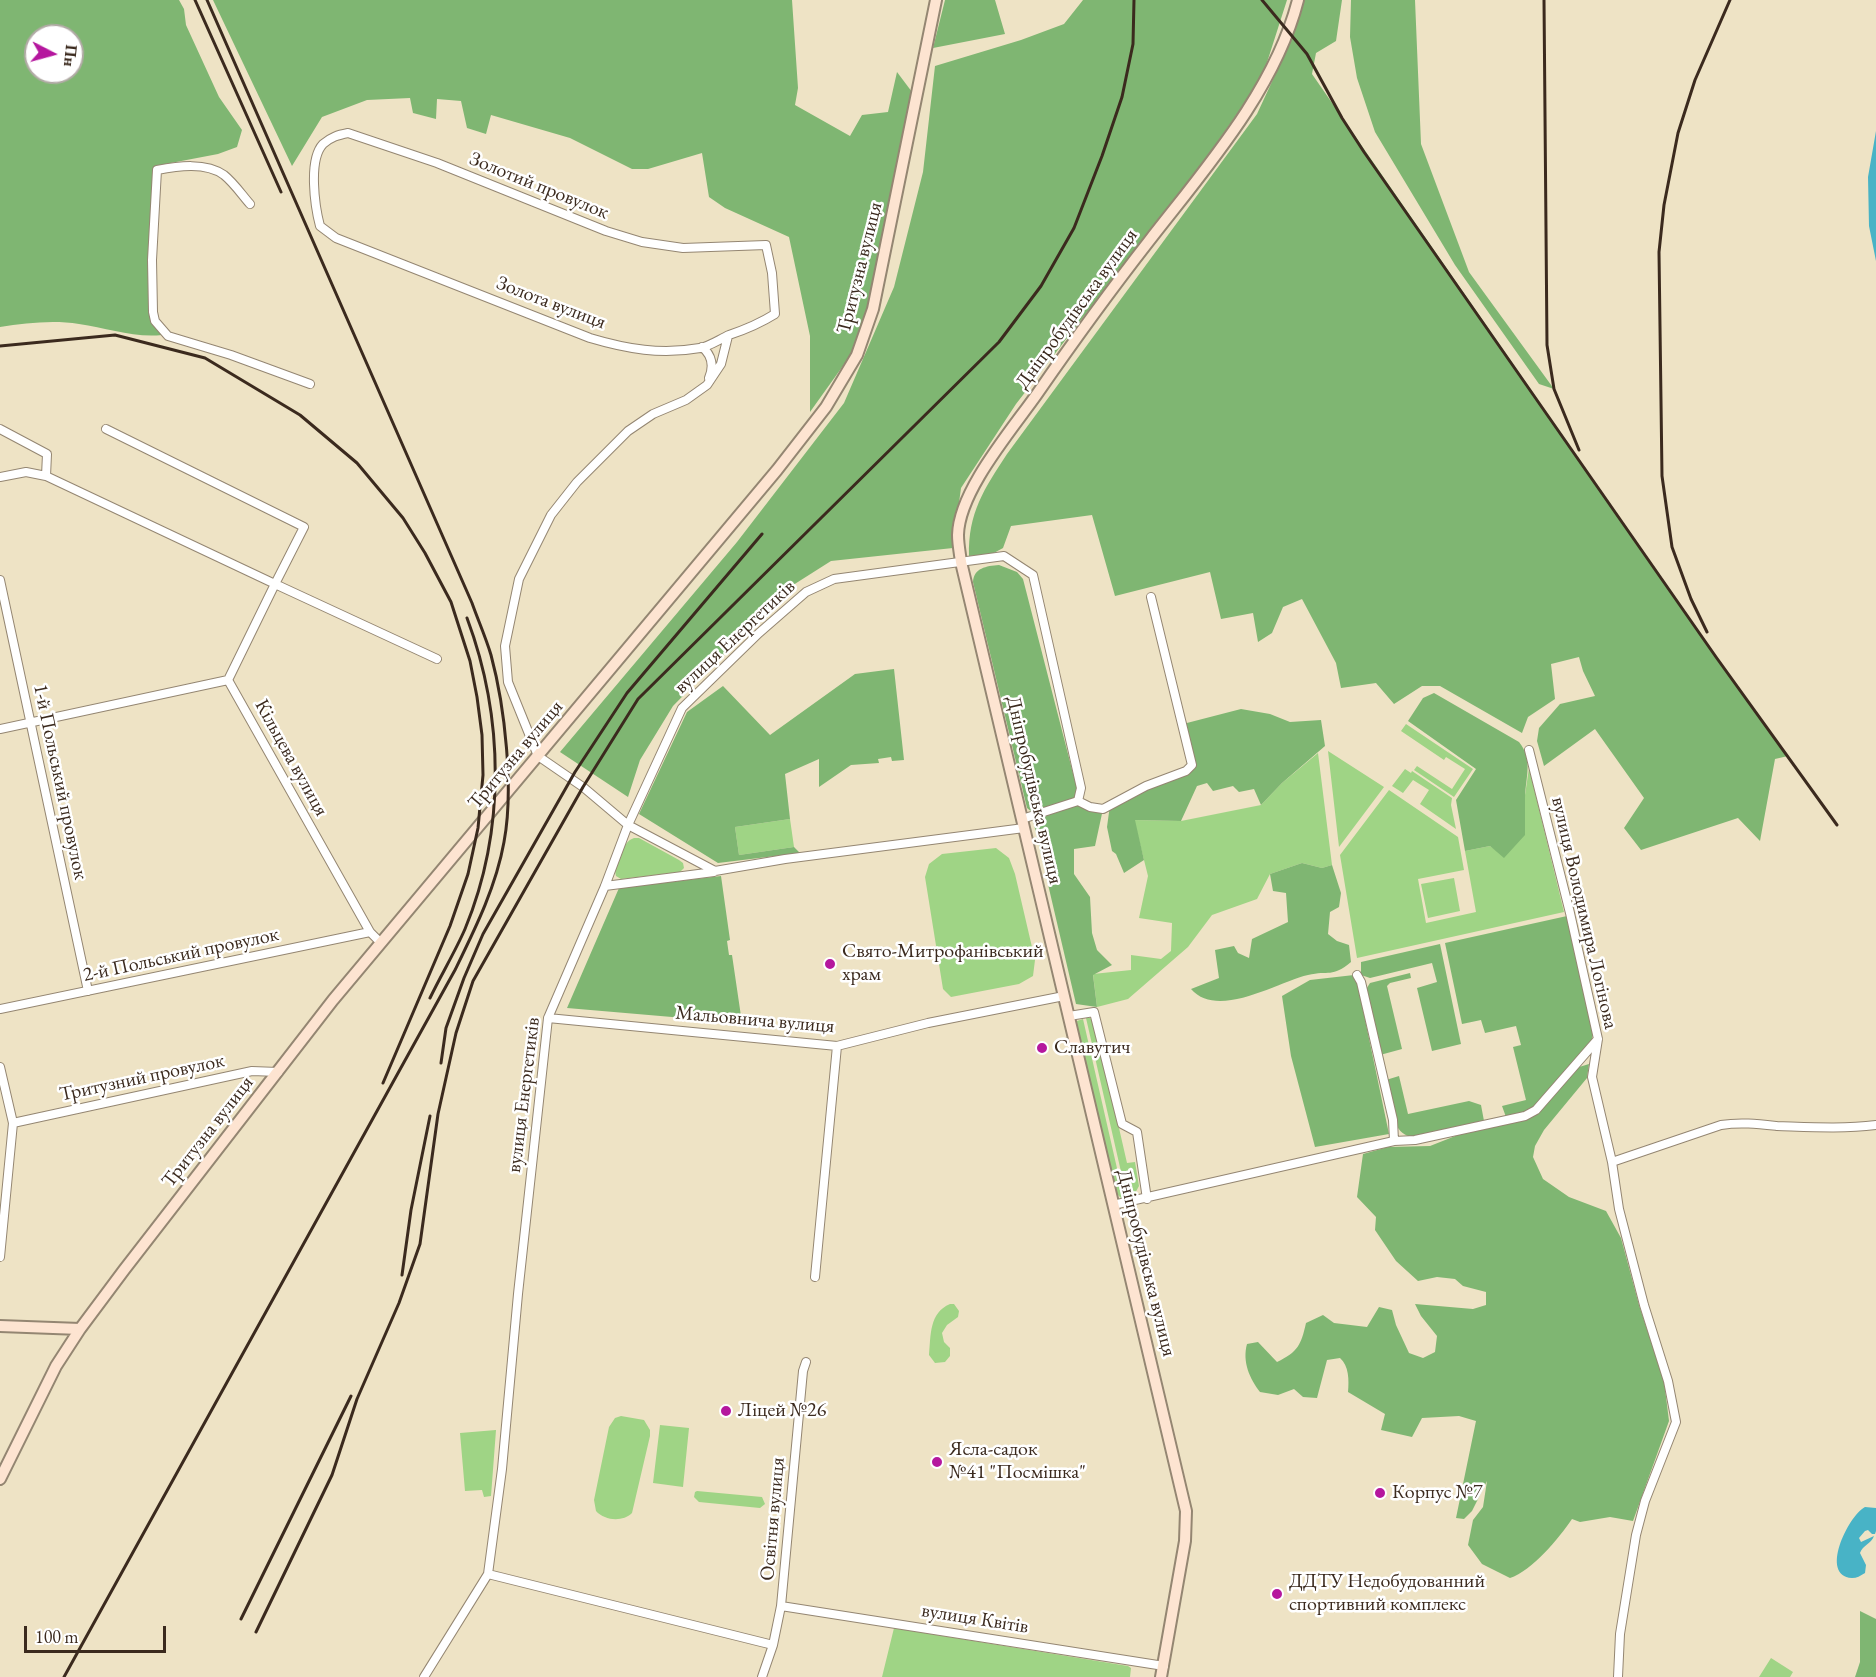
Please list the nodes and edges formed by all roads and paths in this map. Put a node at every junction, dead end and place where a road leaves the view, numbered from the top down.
1 (936, 0) edge
2 (1298, 0) edge
3 (250, 204) dead end
4 (320, 226) joint
5 (775, 314) joint
6 (728, 336) junction
7 (702, 348) junction
8 (310, 384) dead end
9 (707, 385) junction
10 (0, 429) edge
11 (106, 429) dead end
12 (46, 476) junction
13 (0, 477) edge
14 (961, 562) junction
15 (0, 580) edge
16 (276, 584) junction
17 (1151, 597) dead end
18 (437, 659) dead end
19 (228, 680) junction
20 (30, 722) junction
21 (0, 729) edge
22 (1529, 750) dead end
23 (538, 756) junction
24 (1078, 801) junction
25 (1023, 823) junction
26 (628, 825) junction
27 (715, 871) junction
28 (605, 886) junction
29 (370, 932) junction
30 (381, 943) junction
31 (1357, 975) dead end
32 (88, 991) junction
33 (1064, 996) junction
34 (0, 1009) edge
35 (1069, 1016) junction
36 (548, 1018) junction
37 (1598, 1039) junction
38 (837, 1046) junction
39 (0, 1067) edge
40 (278, 1072) junction
41 (14, 1123) junction
42 (1876, 1125) edge
43 (1394, 1141) junction
44 (1612, 1162) junction
45 (1147, 1199) junction
46 (1113, 1205) junction
47 (0, 1257) edge
48 (815, 1277) dead end
49 (0, 1326) edge
50 (80, 1329) junction
51 (806, 1362) dead end
52 (0, 1479) edge
53 (488, 1574) junction
54 (781, 1606) junction
55 (773, 1645) junction
56 (1162, 1671) edge
57 (424, 1677) edge
58 (762, 1677) edge
59 (1618, 1677) edge

1 - 23 street, Тритузна вулиця
2 - 14 street, Дніпробудівська вулиця
3 - 8 street
4 - 5 street, Золотий провулок
4 - 7 street, Золота вулиця
5 - 6 street, Золота вулиця
6 - 7 street, Золота вулиця
6 - 9 street
7 - 9 street
9 - 23 street
10 - 12 street
11 - 16 street
12 - 13 street
12 - 16 street
14 - 24 street, вулиця Енергетиків
14 - 25 street, Дніпробудівська вулиця
14 - 26 street, вулиця Енергетиків
15 - 20 street, 1-й Польський провулок
16 - 18 street
16 - 19 street
17 - 24 street
19 - 20 street
19 - 29 street, Кільцева вулиця
20 - 21 street
20 - 32 street, 1-й Польський провулок
22 - 37 street, вулиця Володимира Логінова
23 - 26 street
23 - 30 street, Тритузна вулиця
24 - 25 street
25 - 27 street
25 - 33 street, Дніпробудівська вулиця
26 - 27 street
26 - 28 street, вулиця Енергетиків
27 - 28 street
28 - 36 street, вулиця Енергетиків
29 - 30 street, Кільцева вулиця
29 - 32 street, 2-й Польський провулок
30 - 40 street, Тритузна вулиця
31 - 43 street
32 - 34 street, 2-й Польський провулок
33 - 35 street, Дніпробудівська вулиця
33 - 38 street, Мальовнича вулиця
35 - 45 street
35 - 46 street, Дніпробудівська вулиця
36 - 38 street, Мальовнича вулиця
36 - 53 street, вулиця Енергетиків
37 - 43 street
37 - 44 street, вулиця Володимира Логінова
38 - 48 street
39 - 41 street
40 - 41 street, Тритузний провулок
40 - 50 street, Тритузна вулиця
41 - 47 street
42 - 44 street
43 - 45 street
44 - 59 street, вулиця Володимира Логінова
45 - 46 street
46 - 56 street, Дніпробудівська вулиця
49 - 50 street
50 - 52 street, Тритузна вулиця
51 - 54 street, Освітня вулиця
53 - 55 street
53 - 57 street, вулиця Енергетиків
54 - 55 street, Освітня вулиця
54 - 56 street, вулиця Квітів
55 - 58 street, Освітня вулиця

